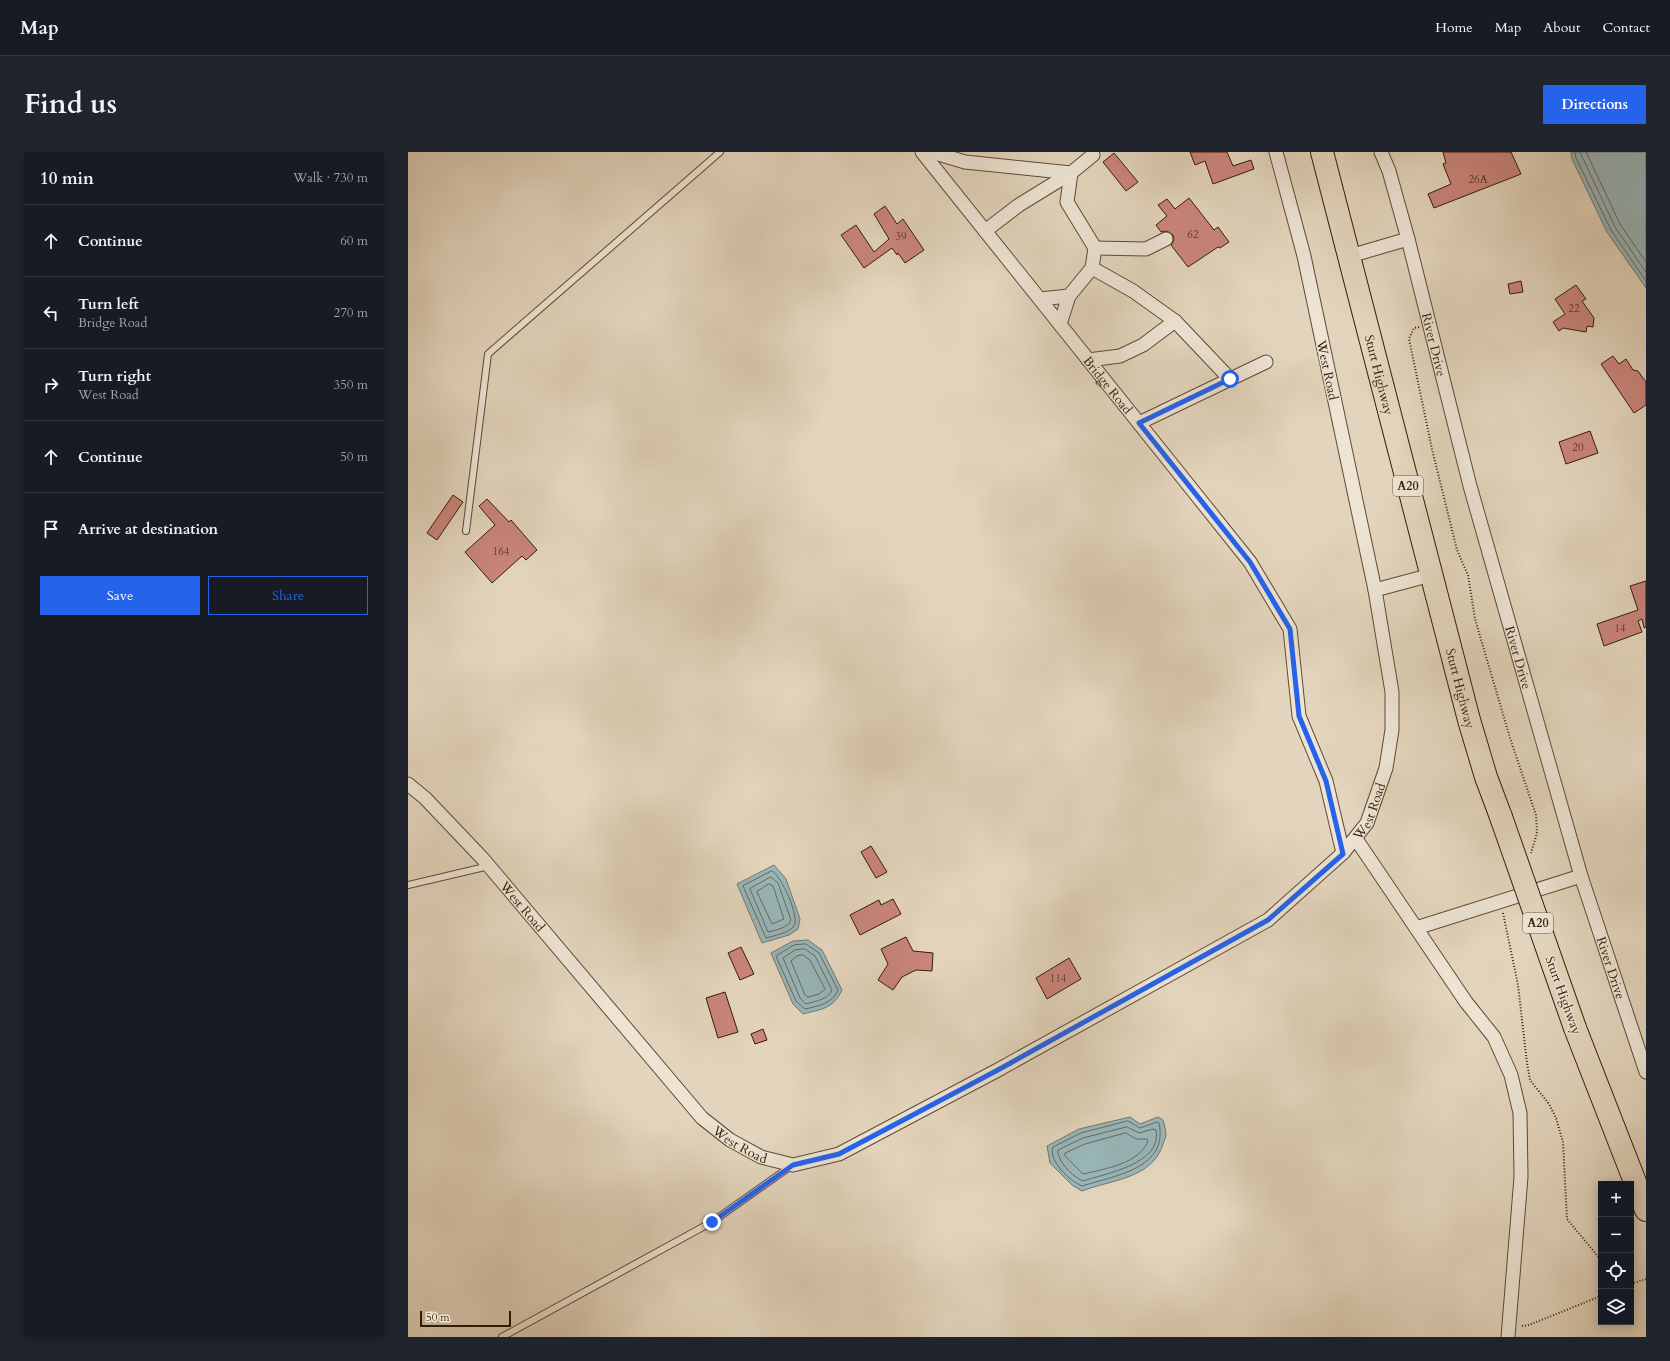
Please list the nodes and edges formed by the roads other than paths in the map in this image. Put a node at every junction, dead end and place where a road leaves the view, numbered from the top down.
1 (720, 152) edge
2 (922, 152) edge
3 (932, 152) edge
4 (1276, 152) edge
5 (1322, 152) edge
6 (1381, 152) edge
7 (1093, 155) dead end
8 (1071, 173) junction
9 (985, 231) junction
10 (1166, 239) dead end
11 (1408, 239) junction
12 (1095, 248) junction
13 (1350, 256) junction
14 (1092, 268) junction
15 (1069, 296) junction
16 (1040, 299) junction
17 (1175, 321) junction
18 (1060, 324) junction
19 (1088, 360) junction
20 (1266, 362) dead end
21 (1230, 379) junction
22 (1139, 423) junction
23 (466, 531) dead end
24 (1431, 575) junction
25 (1375, 590) junction
26 (408, 784) edge
27 (1356, 839) junction
28 (1343, 854) junction
29 (489, 866) junction
30 (1581, 876) junction
31 (408, 885) edge
32 (1416, 928) junction
33 (1646, 1072) edge
34 (793, 1165) junction
35 (1646, 1210) edge
36 (1509, 1332) edge
37 (502, 1337) edge

1 - 23 lane
2 - 9 street, Bridge Road
3 - 8 street
4 - 25 street, West Road
5 - 13 highway, Sturt Highway / A20
6 - 11 street, River Drive
7 - 8 street
8 - 9 street
8 - 12 street
9 - 16 street, Bridge Road
10 - 12 street
11 - 13 street
11 - 30 street, River Drive
12 - 14 street
13 - 24 highway, Sturt Highway / A20
14 - 15 street
14 - 17 street
15 - 16 street
15 - 18 street
16 - 18 street, Bridge Road
17 - 19 street
17 - 21 street
18 - 19 street, Bridge Road
19 - 22 street, Bridge Road
20 - 21 street
21 - 22 street
22 - 28 street, Bridge Road
24 - 25 street
24 - 35 highway, Sturt Highway / A20, bridge
25 - 27 street, West Road
26 - 29 street, West Road
27 - 28 street, West Road
27 - 32 street
28 - 34 street, West Road
29 - 31 lane
29 - 34 street, West Road
30 - 32 street
30 - 33 street, River Drive
32 - 36 street
34 - 37 lane

